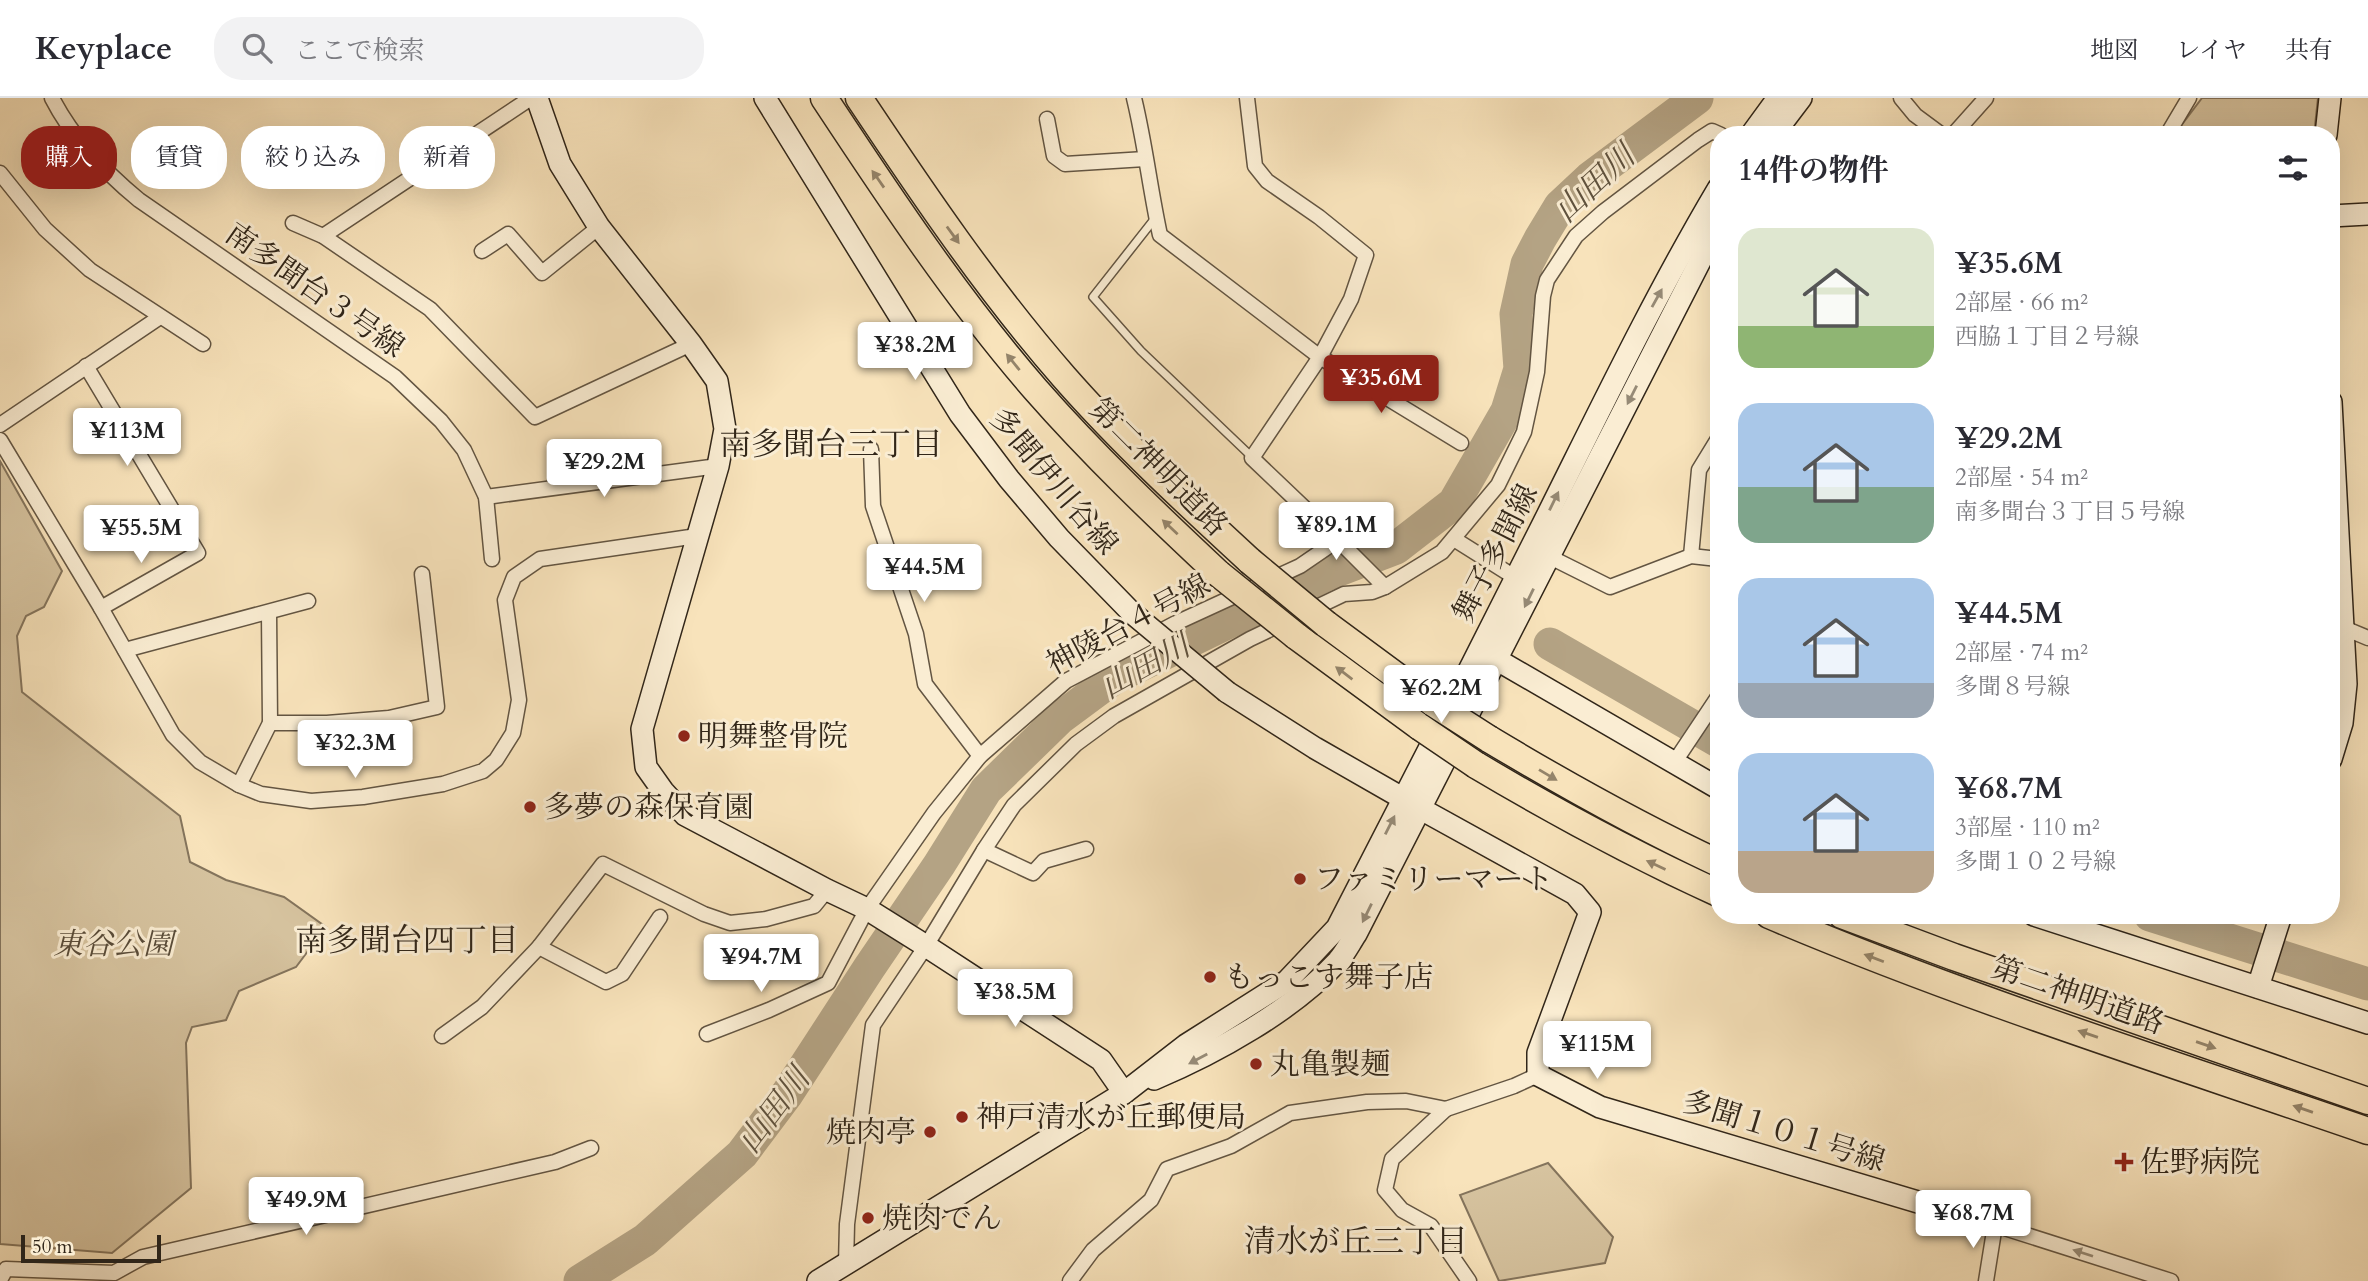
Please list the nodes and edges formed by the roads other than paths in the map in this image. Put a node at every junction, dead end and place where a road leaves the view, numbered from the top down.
1 (52, 98) edge
2 (534, 98) edge
3 (765, 98) edge
4 (824, 98) edge
5 (859, 98) edge
6 (1134, 98) edge
7 (1247, 98) edge
8 (1778, 98) edge
9 (1801, 98) edge
10 (1901, 98) edge
11 (1986, 98) edge
12 (2189, 98) edge
13 (2330, 98) edge
14 (1047, 120) dead end
15 (1758, 126) edge
16 (1780, 126) edge
17 (1930, 126) edge
18 (1962, 126) edge
19 (2172, 126) edge
20 (2327, 126) edge
21 (1710, 132) edge
22 (1145, 159) junction
23 (3, 182) edge
24 (1710, 209) edge
25 (2368, 214) edge
26 (2340, 216) edge
27 (1156, 217) junction
28 (293, 223) dead end
29 (599, 227) junction
30 (323, 236) junction
31 (1710, 241) edge
32 (482, 251) dead end
33 (160, 317) junction
34 (203, 344) dead end
35 (691, 344) junction
36 (1320, 357) junction
37 (86, 366) junction
38 (0, 425) edge
39 (0, 440) edge
40 (1461, 443) dead end
41 (871, 449) dead end
42 (1710, 452) edge
43 (1252, 458) junction
44 (718, 466) junction
45 (486, 497) junction
46 (697, 536) junction
47 (1454, 539) junction
48 (1338, 540) junction
49 (1540, 552) junction
50 (1692, 556) junction
51 (1710, 558) edge
52 (492, 559) dead end
53 (422, 574) dead end
54 (1516, 578) junction
55 (1385, 587) junction
56 (2340, 592) edge
57 (308, 601) dead end
58 (101, 608) junction
59 (270, 613) junction
60 (2344, 628) junction
61 (2368, 638) edge
62 (125, 650) junction
63 (1479, 650) junction
64 (1498, 661) junction
65 (1710, 712) edge
66 (270, 723) junction
67 (2340, 730) edge
68 (980, 756) junction
69 (1674, 763) junction
70 (1710, 783) edge
71 (239, 785) junction
72 (1412, 804) junction
73 (1086, 849) dead end
74 (984, 850) junction
75 (1710, 859) edge
76 (1710, 889) edge
77 (827, 890) junction
78 (867, 909) junction
79 (660, 917) dead end
80 (1790, 924) edge
81 (1866, 924) edge
82 (2062, 924) edge
83 (2279, 924) edge
84 (926, 946) junction
85 (539, 947) junction
86 (2258, 987) junction
87 (2368, 1023) edge
88 (707, 1034) dead end
89 (442, 1036) dead end
90 (1538, 1075) junction
91 (1124, 1093) junction
92 (2368, 1101) edge
93 (1446, 1109) junction
94 (2368, 1131) edge
95 (591, 1148) dead end
96 (1995, 1225) junction
97 (846, 1265) junction
98 (0, 1280) edge
99 (818, 1281) edge
100 (1070, 1281) edge
101 (1469, 1281) edge
102 (1986, 1281) edge
103 (2171, 1281) edge

1 - 45 street, 南多聞台３号線
2 - 29 street
2 - 30 street
3 - 72 street, 多聞伊川谷線, bridge
76 -> 4 highway, 第二神明道路, bridge
5 -> 75 highway, 第二神明道路, bridge
6 - 22 street
7 - 36 street
8 - 15 street
9 - 16 street
10 - 17 street
11 - 18 street
12 - 19 street
13 - 20 street
14 - 22 street
21 - 47 street
22 - 27 street
23 - 33 street
49 -> 24 street, 舞子多聞線
25 - 26 street
27 - 36 street
27 - 43 lane
28 - 30 street
29 - 32 street
29 - 35 street
30 - 35 street
31 -> 49 street, 舞子多聞線
33 - 34 street
33 - 37 street
35 - 44 street
36 - 40 street
36 - 43 street
37 - 38 street
37 - 58 street
39 - 58 street
41 - 68 street
42 - 50 street
43 - 48 street
44 - 45 street
44 - 46 street
45 - 52 street, 南多聞台３号線
46 - 71 street
46 - 77 street
47 - 54 street
47 - 55 street
48 - 55 street
48 - 68 street, 神陵台４号線
49 - 50 street
49 - 54 street, 舞子多聞線
49 -> 64 street, 舞子多聞線
50 - 51 street
53 - 66 street
54 - 63 street, 舞子多聞線
55 - 74 street
56 - 60 street
57 - 59 street
58 - 62 street
59 - 62 street
59 - 66 street
60 - 61 street
60 - 67 street
62 - 71 street
63 - 64 street
63 - 72 street, 舞子多聞線
64 - 69 street
64 - 72 street, 舞子多聞線
65 - 69 street
66 - 71 street
68 - 78 street, 神陵台４号線
69 - 70 street
72 - 90 street
72 - 91 street, 舞子多聞線
73 - 74 street
74 - 84 street
77 - 78 street
77 - 85 street
78 - 84 street
78 - 88 street, 神陵台４号線
79 - 85 street
94 -> 80 highway, 第二神明道路
81 -> 92 highway, 第二神明道路
82 - 86 street
83 - 86 street
84 - 91 street
84 - 97 street
85 - 89 street
86 - 87 street
90 - 93 street
90 - 96 street, 多聞１０１号線
91 - 97 street, 舞子多聞線
93 - 100 street
93 - 101 street
95 - 98 street
96 - 102 street
103 -> 96 street, 多聞１０１号線
97 - 99 street, 舞子多聞線

